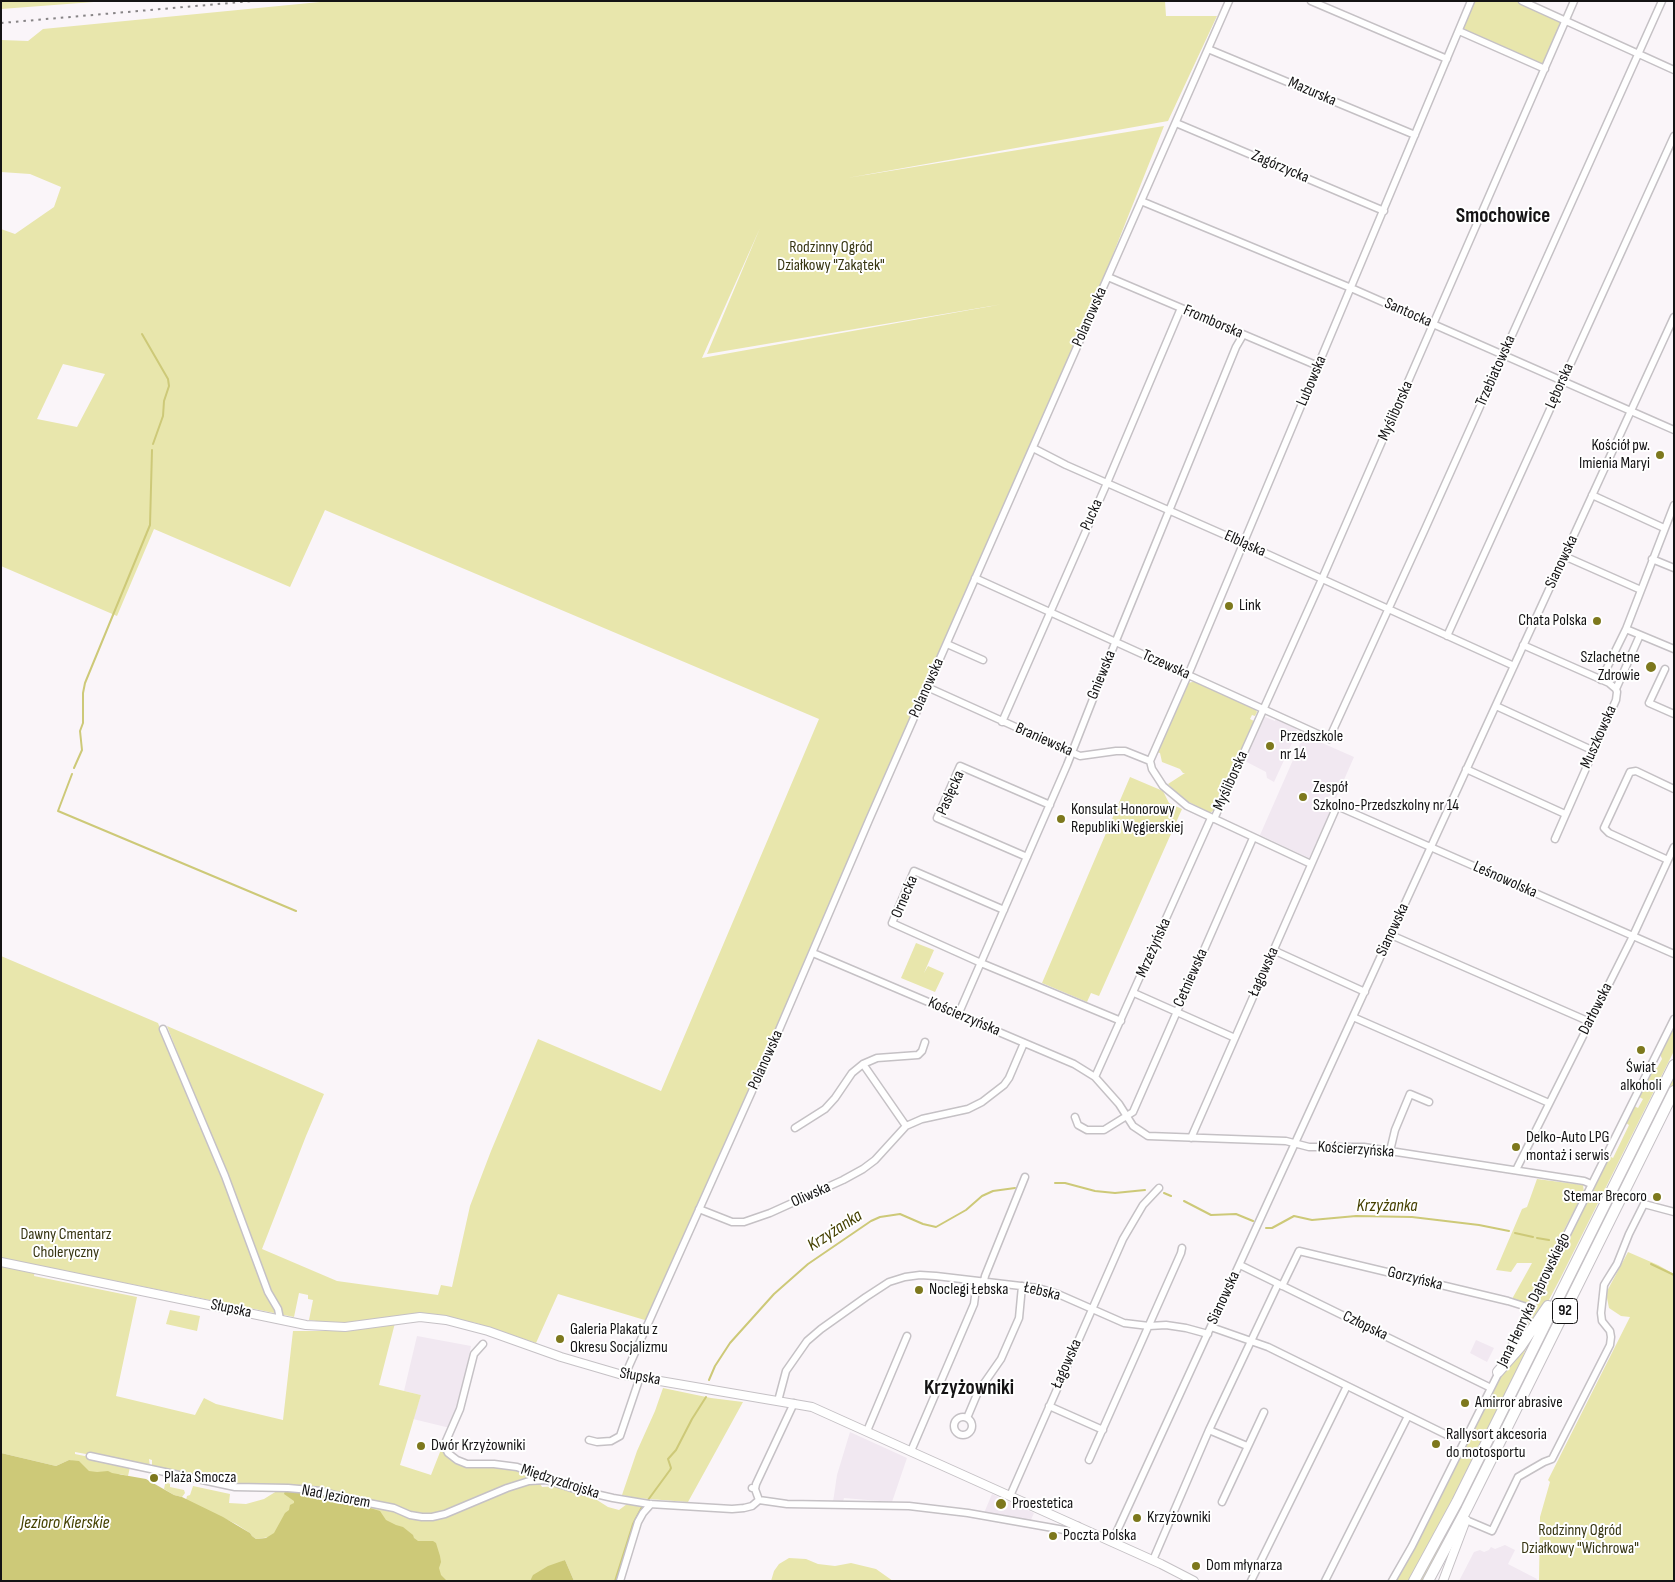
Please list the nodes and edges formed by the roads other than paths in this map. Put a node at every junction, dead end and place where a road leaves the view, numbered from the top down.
1 (1229, 1) edge
2 (1311, 1) edge
3 (1471, 1) edge
4 (1522, 1) edge
5 (1574, 1) edge
6 (1662, 1) edge
7 (1566, 20) junction
8 (1459, 30) junction
9 (1208, 49) junction
10 (1638, 54) junction
11 (1447, 59) junction
12 (1545, 70) junction
13 (1674, 70) edge
14 (1176, 123) junction
15 (1415, 135) junction
16 (1674, 136) edge
17 (1141, 201) junction
18 (1384, 210) junction
19 (1108, 277) junction
20 (1351, 288) junction
21 (1181, 308) junction
22 (1674, 318) edge
23 (1434, 324) junction
24 (1243, 335) junction
25 (1503, 356) junction
26 (1318, 366) junction
27 (1562, 381) junction
28 (1631, 411) junction
29 (1674, 430) edge
30 (1033, 448) junction
31 (1107, 483) junction
32 (1592, 495) junction
33 (1674, 504) edge
34 (1169, 511) junction
35 (1664, 528) junction
36 (1243, 543) junction
37 (1564, 556) junction
38 (1652, 559) junction
39 (1674, 568) edge
40 (975, 578) junction
41 (1322, 579) junction
42 (1641, 590) junction
43 (1389, 609) junction
44 (1050, 612) junction
45 (1626, 629) junction
46 (1640, 635) junction
47 (1447, 636) junction
48 (1115, 643) junction
49 (946, 644) junction
50 (1524, 645) junction
51 (1674, 649) edge
52 (983, 660) dead end
53 (1514, 666) junction
54 (1665, 669) dead end
55 (1188, 675) junction
56 (1602, 680) junction
57 (927, 687) junction
58 (1616, 688) junction
59 (1496, 706) junction
60 (1264, 709) junction
61 (1674, 714) edge
62 (1002, 722) junction
63 (1329, 739) joint
64 (1594, 751) junction
65 (1072, 753) junction
66 (1150, 761) junction
67 (1466, 769) junction
68 (1674, 789) edge
69 (1050, 805) junction
70 (1337, 806) joint
71 (1565, 814) junction
72 (1213, 818) junction
73 (1253, 838) junction
74 (1555, 839) dead end
75 (1674, 847) edge
76 (1431, 848) junction
77 (1027, 858) junction
78 (1668, 860) junction
79 (1311, 864) junction
80 (1004, 910) junction
81 (1391, 935) junction
82 (1633, 936) junction
83 (1273, 950) junction
84 (812, 953) junction
85 (1674, 954) edge
86 (981, 962) junction
87 (1365, 992) junction
88 (1134, 993) junction
89 (1176, 1012) junction
90 (958, 1015) junction
91 (1353, 1017) junction
92 (1674, 1019) edge
93 (1121, 1021) junction
94 (1590, 1022) junction
95 (163, 1029) dead end
96 (1235, 1038) junction
97 (925, 1042) dead end
98 (1024, 1043) junction
99 (863, 1064) junction
100 (1674, 1065) edge
101 (1095, 1077) junction
102 (1674, 1091) edge
103 (1429, 1102) dead end
104 (1549, 1104) junction
105 (1075, 1116) dead end
106 (1126, 1116) junction
107 (906, 1126) junction
108 (795, 1128) dead end
109 (1191, 1138) junction
110 (1296, 1143) junction
111 (1390, 1151) junction
112 (1516, 1170) junction
113 (1024, 1178) dead end
114 (1592, 1184) junction
115 (1159, 1188) dead end
116 (699, 1209) junction
117 (1674, 1212) edge
118 (1182, 1248) dead end
119 (1, 1262) edge
120 (1240, 1264) junction
121 (1570, 1274) junction
122 (981, 1281) junction
123 (1280, 1285) junction
124 (1022, 1286) junction
125 (1530, 1308) junction
126 (1092, 1309) junction
127 (280, 1319) junction
128 (1149, 1326) junction
129 (1211, 1327) junction
130 (1208, 1334) junction
131 (907, 1336) dead end
132 (1250, 1341) junction
133 (483, 1344) dead end
134 (1498, 1372) junction
135 (626, 1375) junction
136 (640, 1377) junction
137 (1347, 1386) junction
138 (1491, 1388) junction
139 (778, 1401) junction
140 (794, 1403) junction
141 (1049, 1406) junction
142 (1264, 1412) dead end
143 (1408, 1416) junction
144 (967, 1418) dead end
145 (1103, 1430) junction
146 (1209, 1430) junction
147 (867, 1431) junction
148 (1449, 1436) dead end
149 (589, 1440) dead end
150 (1247, 1446) junction
151 (911, 1451) junction
152 (90, 1456) dead end
153 (1089, 1460) dead end
154 (1483, 1475) junction
155 (546, 1480) junction
156 (1010, 1496) junction
157 (759, 1500) junction
158 (1222, 1502) dead end
159 (651, 1504) junction
160 (1466, 1520) junction
161 (1078, 1526) junction
162 (1112, 1542) junction
163 (1153, 1560) junction
164 (620, 1581) edge
165 (1194, 1581) edge
166 (1251, 1581) edge
167 (1325, 1581) edge
168 (1392, 1581) edge
169 (1414, 1581) edge
170 (1428, 1581) edge
171 (1443, 1581) edge

1 - 9 street, Polanowska
2 - 11 street
3 - 8 street, Lubowska
4 - 7 street
5 - 7 street, Myśliborska
6 - 10 street, Trzebiatowska
7 - 10 street
7 - 12 street, Myśliborska
8 - 11 street, Lubowska
8 - 12 street
9 - 14 street, Polanowska
9 - 15 street, Mazurska
10 - 13 street
10 - 25 street, Trzebiatowska
11 - 15 street, Lubowska
12 - 23 street, Myśliborska
14 - 17 street, Polanowska
14 - 18 street, Zagórzycka
15 - 18 street, Lubowska
16 - 27 street, Lęborska
17 - 19 street, Polanowska
17 - 20 street, Santocka
18 - 20 street, Lubowska
19 - 21 street, Fromborska
19 - 30 street, Polanowska
20 - 23 street, Santocka
20 - 26 street, Lubowska
21 - 24 street, Fromborska
21 - 31 street, Pucka
22 - 28 street, Sianowska
23 - 25 street, Santocka
23 - 41 street, Myśliborska
24 - 26 street, Fromborska
24 - 34 street, Gniewska
25 - 27 street, Santocka
25 - 43 street, Trzebiatowska
26 - 36 street, Lubowska
27 - 28 street, Santocka
27 - 47 street, Lęborska
28 - 29 street, Santocka
28 - 32 street, Sianowska
30 - 31 street, Elbląska
30 - 40 street, Polanowska
31 - 34 street, Elbląska
31 - 44 street, Pucka
32 - 35 street
32 - 37 street, Sianowska
33 - 35 street
34 - 36 street, Elbląska
34 - 48 street, Gniewska
35 - 38 street
36 - 41 street, Elbląska
36 - 55 street, Lubowska
37 - 42 street
37 - 50 street, Sianowska
38 - 39 street
38 - 42 street
40 - 44 street, Tczewska
40 - 49 street, Polanowska
41 - 43 street, Elbląska
41 - 60 street, Myśliborska
42 - 45 street
43 - 47 street, Elbląska
43 - 63 street, Trzebiatowska
44 - 48 street, Tczewska
44 - 62 street, Pucka
45 - 46 street
45 - 56 street
46 - 51 street
46 - 58 street, Muszkowska
47 - 53 street, Elbląska
48 - 55 street, Tczewska
48 - 65 street, Gniewska
49 - 52 street
49 - 57 street, Polanowska
50 - 53 street, Sianowska
50 - 56 street
53 - 59 street, Sianowska
54 - 61 street
55 - 60 street, Tczewska
55 - 66 street, Lubowska
56 - 58 street
57 - 62 street, Braniewska
57 - 84 street, Polanowska
58 - 64 street, Muszkowska
59 - 64 street
59 - 67 street, Sianowska
60 - 63 street, Tczewska
60 - 72 street, Myśliborska
62 - 65 street, Braniewska
64 - 71 street, Muszkowska
65 - 66 street, Braniewska
65 - 69 street, Gniewska
66 - 72 street
67 - 71 street
67 - 76 street, Sianowska
68 - 78 street
69 - 77 street, Gniewska
69 - 77 street, Pasłęcka
70 - 76 street, Leśnowolska
70 - 79 street, Łagowska
71 - 74 street, Muszkowska
72 - 73 street
72 - 88 street, Mrzeżyńska
73 - 79 street
73 - 89 street, Cetniewska
75 - 78 street, Darłowska
76 - 81 street, Sianowska
76 - 82 street, Leśnowolska
77 - 80 street, Gniewska
78 - 82 street, Darłowska
79 - 83 street, Łagowska
80 - 86 street, Gniewska
80 - 86 street, Ornecka
81 - 87 street, Sianowska
81 - 94 street
82 - 85 street, Leśnowolska
82 - 94 street, Darłowska
83 - 87 street
83 - 96 street, Łagowska
84 - 90 street, Kościerzyńska
84 - 116 street, Polanowska
86 - 90 street, Gniewska
86 - 93 street
87 - 91 street, Sianowska
88 - 89 street
88 - 93 street, Mrzeżyńska
89 - 96 street
89 - 106 street, Cetniewska
90 - 98 street, Kościerzyńska
91 - 104 street
91 - 110 street, Sianowska
92 - 114 street, Jana Henryka Dąbrowskiego
93 - 101 street, Mrzeżyńska
94 - 104 street, Darłowska
95 - 127 street
96 - 109 street, Łagowska
97 - 99 street
98 - 101 street, Kościerzyńska
98 - 107 street, Oliwska
99 - 107 street
99 - 108 street
100 - 121 main road, Jana Henryka Dąbrowskiego / 92
101 - 106 street, Kościerzyńska
102 - 154 main road, Jana Henryka Dąbrowskiego / 92
103 - 111 street
104 - 112 street, Darłowska
105 - 106 street
106 - 109 street, Kościerzyńska
107 - 116 street, Oliwska
109 - 110 street, Kościerzyńska
110 - 111 street, Kościerzyńska
110 - 120 street, Sianowska
111 - 112 street, Kościerzyńska
112 - 114 street, Kościerzyńska
113 - 122 street
114 - 125 street, Jana Henryka Dąbrowskiego
115 - 126 street, Łagowska
116 - 135 street, Polanowska
117 - 160 street
118 - 128 street
119 - 127 street, Słupska
120 - 123 street, Człopska
120 - 129 street, Sianowska
121 - 134 main road
121 - 169 main road, Jana Henryka Dąbrowskiego / 92
122 - 124 street, Łebska
122 - 139 street, Łebska
122 - 151 street
123 - 125 street, Gorzyńska
123 - 132 street
123 - 138 street, Człopska
124 - 126 street, Łebska
124 - 144 street
125 - 134 street, Jana Henryka Dąbrowskiego
126 - 128 street, Łebska
126 - 141 street, Łagowska
127 - 135 street, Słupska
128 - 130 street, Łebska
128 - 145 street
129 - 130 street, Sianowska
129 - 132 street
130 - 162 street, Sianowska
131 - 147 street
132 - 137 street
132 - 146 street
133 - 155 street, Międzyzdrojska
134 - 138 street, Jana Henryka Dąbrowskiego
135 - 136 street, Słupska
136 - 139 street, Słupska
136 - 149 street
137 - 143 street
137 - 166 street
138 - 168 street, Jana Henryka Dąbrowskiego
139 - 140 street, Słupska
140 - 147 street, Słupska
140 - 157 street
141 - 145 street
141 - 156 street, Łagowska
142 - 150 street
143 - 148 street
143 - 167 street
145 - 153 street
146 - 150 street
146 - 163 street
147 - 151 street, Słupska
150 - 158 street
151 - 156 street, Słupska
152 - 155 street, Nad Jeziorem
154 - 160 main road
154 - 170 main road, Jana Henryka Dąbrowskiego / 92
155 - 159 street, Międzyzdrojska
156 - 161 street, Słupska
157 - 159 street, Międzyzdrojska
157 - 161 street, Międzyzdrojska
159 - 164 street
160 - 171 street
161 - 162 street, Słupska
162 - 163 street, Słupska
163 - 165 street, Słupska

